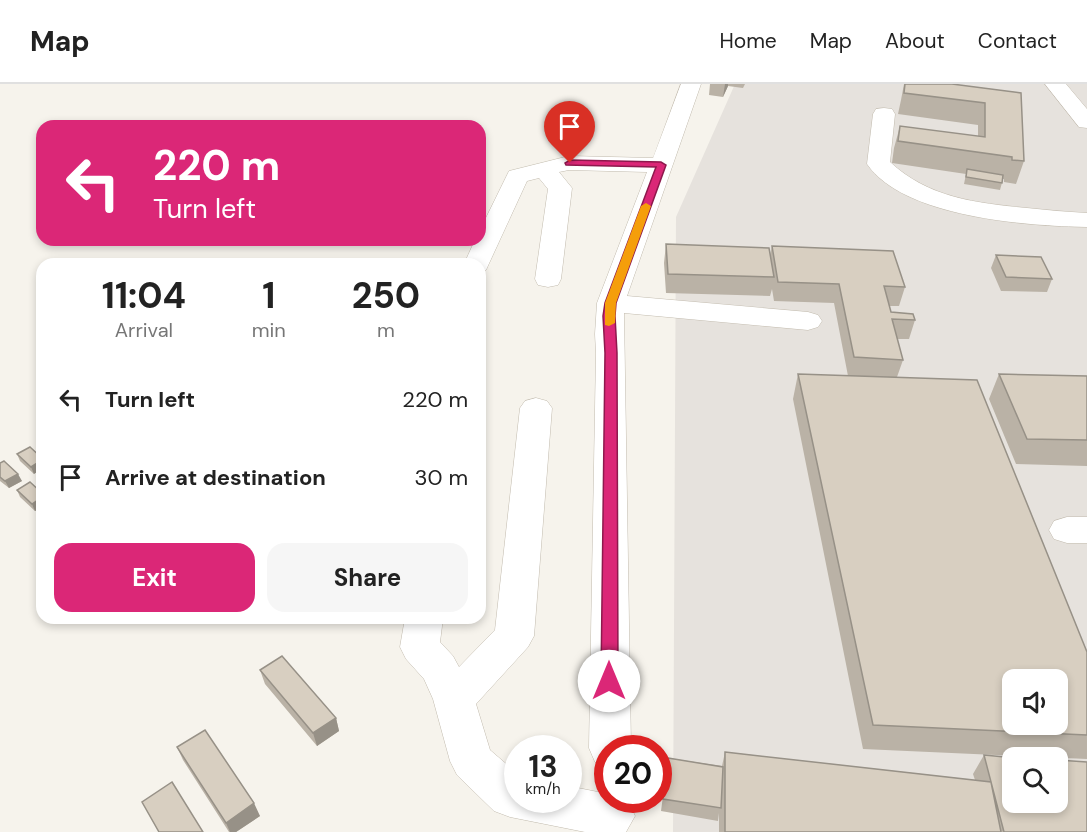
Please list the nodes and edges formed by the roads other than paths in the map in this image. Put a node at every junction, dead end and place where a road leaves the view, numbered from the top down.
1 (691, 84) edge
2 (1055, 84) edge
3 (884, 114) dead end
4 (1087, 122) edge
5 (661, 165) junction
6 (544, 169) junction
7 (1087, 220) edge
8 (486, 244) edge
9 (548, 279) dead end
10 (611, 303) junction
11 (808, 321) dead end
12 (536, 408) dead end
13 (423, 624) edge
14 (454, 699) junction
15 (610, 735) edge
16 (504, 790) edge
17 (582, 810) edge
18 (612, 816) edge

1 - 5 street
2 - 4 street
3 - 7 street
5 - 6 street
5 - 10 street
6 - 8 street
6 - 9 street
10 - 11 street
10 - 15 street
12 - 14 street
13 - 14 street
14 - 16 street
17 - 18 street

